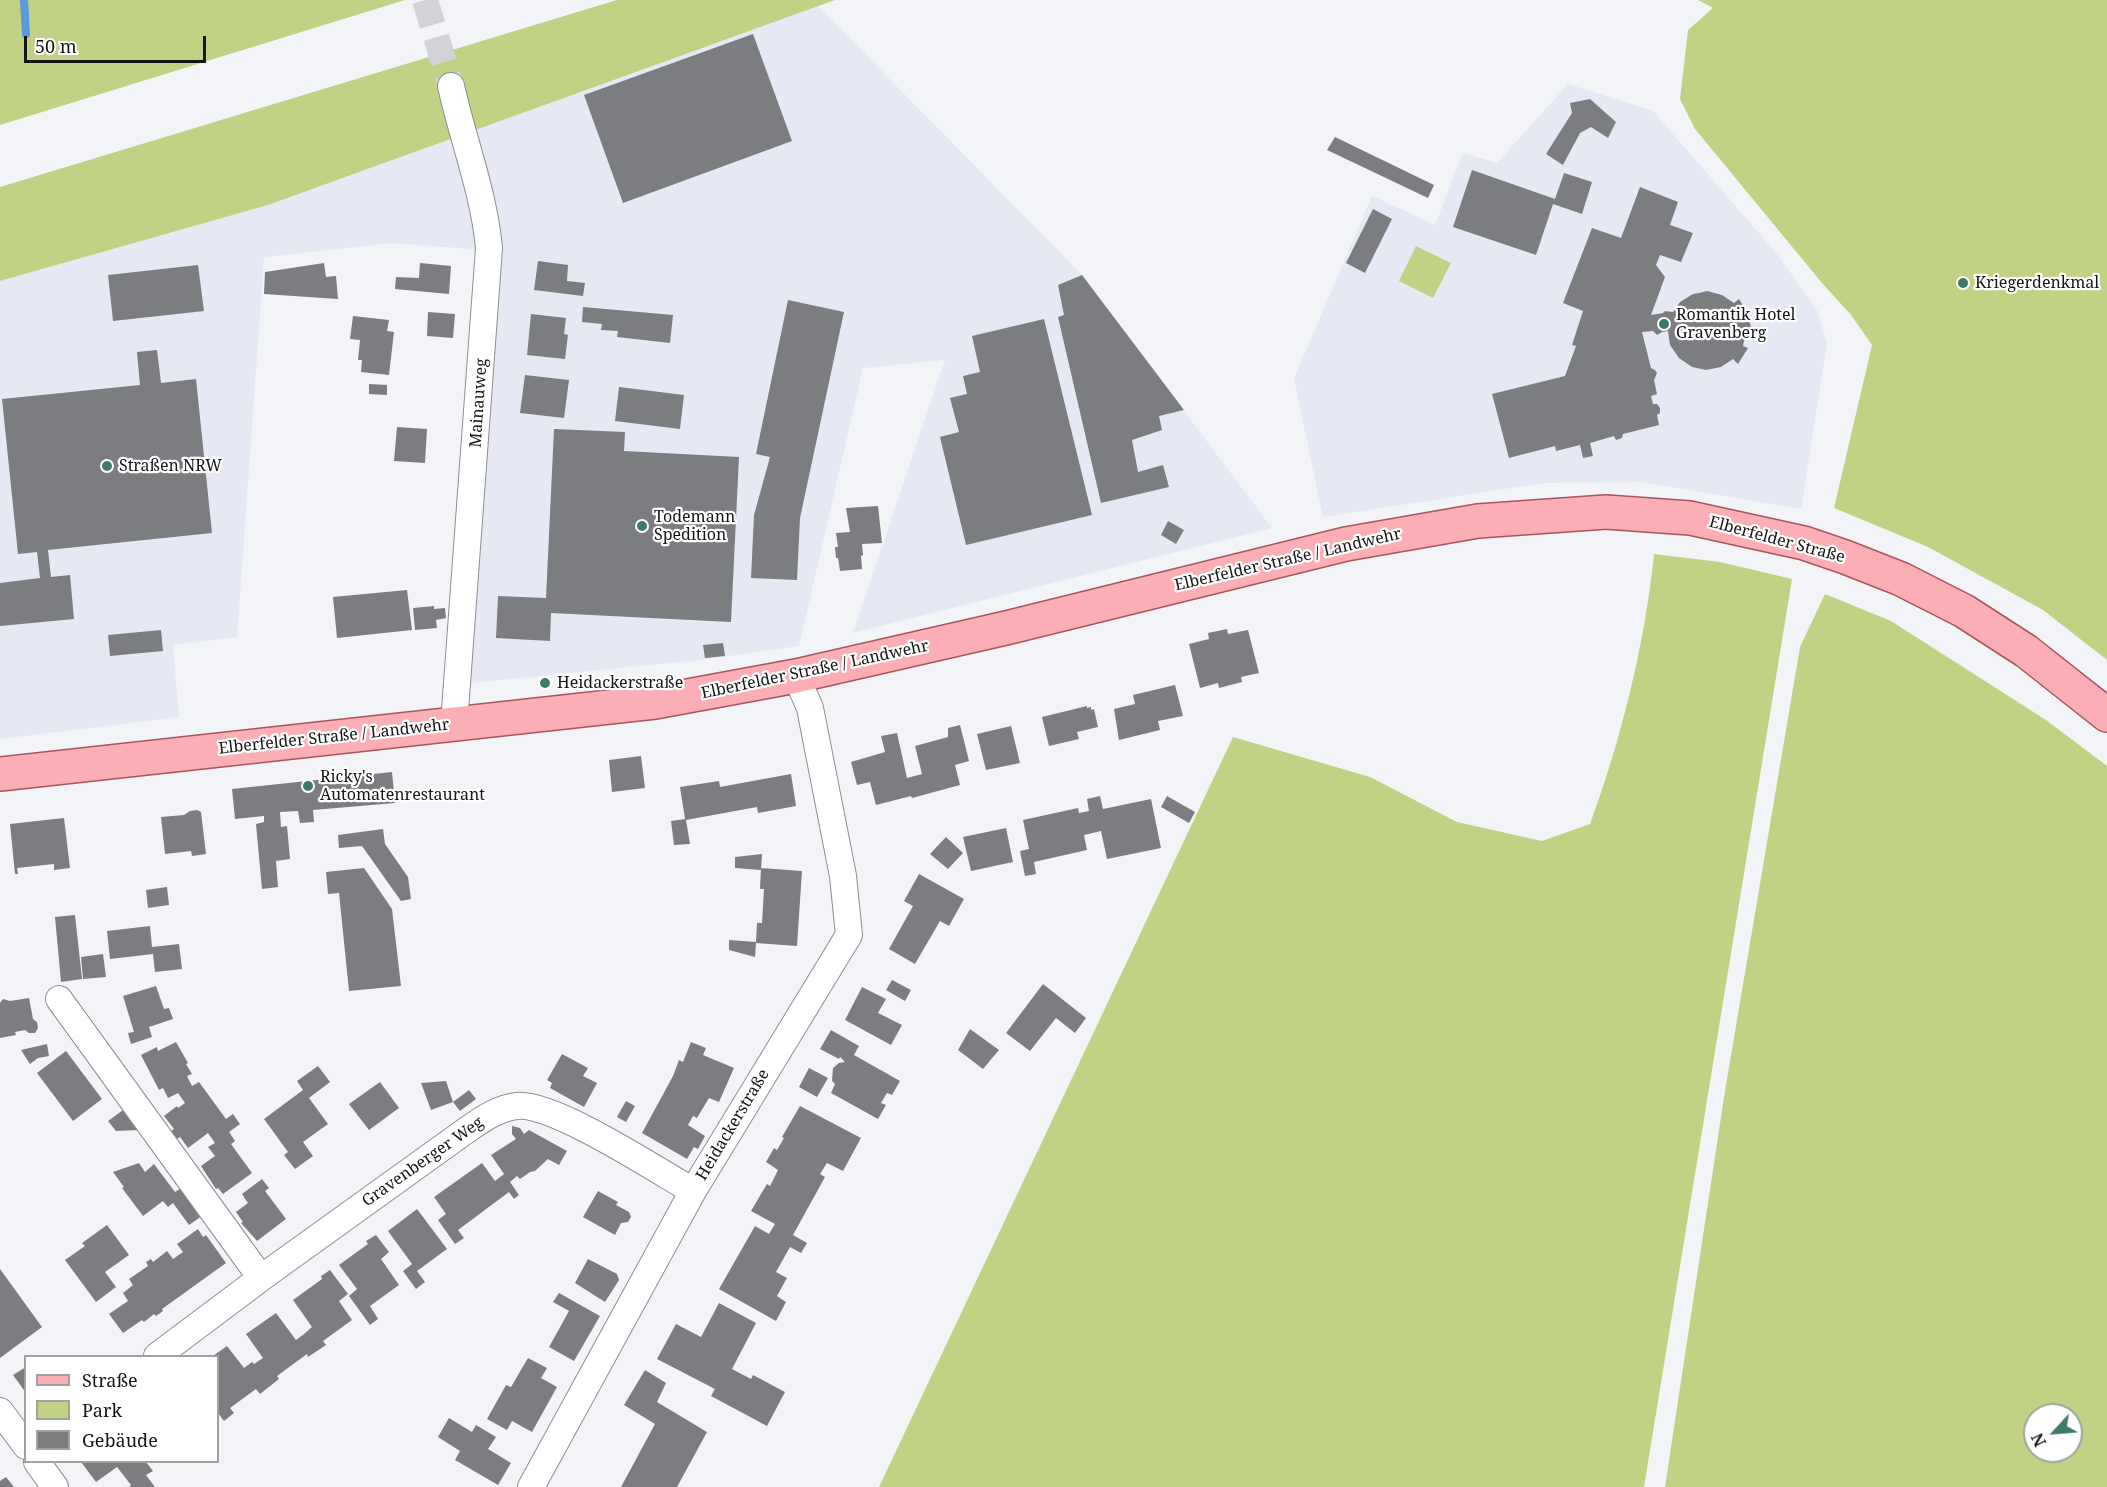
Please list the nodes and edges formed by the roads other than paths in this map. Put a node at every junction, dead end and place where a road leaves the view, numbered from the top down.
1 (451, 86) tunnel mouth
2 (1511, 517) joint
3 (796, 676) junction
4 (2107, 715) edge
5 (454, 724) junction
6 (0, 774) edge
7 (59, 999) dead end
8 (693, 1191) junction
9 (261, 1278) junction
10 (158, 1355) edge
11 (0, 1411) edge
12 (24, 1443) edge
13 (38, 1463) edge
14 (55, 1487) edge
15 (531, 1487) edge

1 - 5 street, Mainauweg
2 - 3 main road, Elberfelder Straße / Landwehr
2 - 4 main road, Elberfelder Straße
3 - 5 main road, Elberfelder Straße / Landwehr
3 - 8 street, Heidackerstraße
5 - 6 main road, Elberfelder Straße / Landwehr
7 - 9 street
8 - 9 street, Gravenberger Weg
8 - 15 street, Heidackerstraße
9 - 10 street, Gravenberger Weg
11 - 12 street
13 - 14 street

